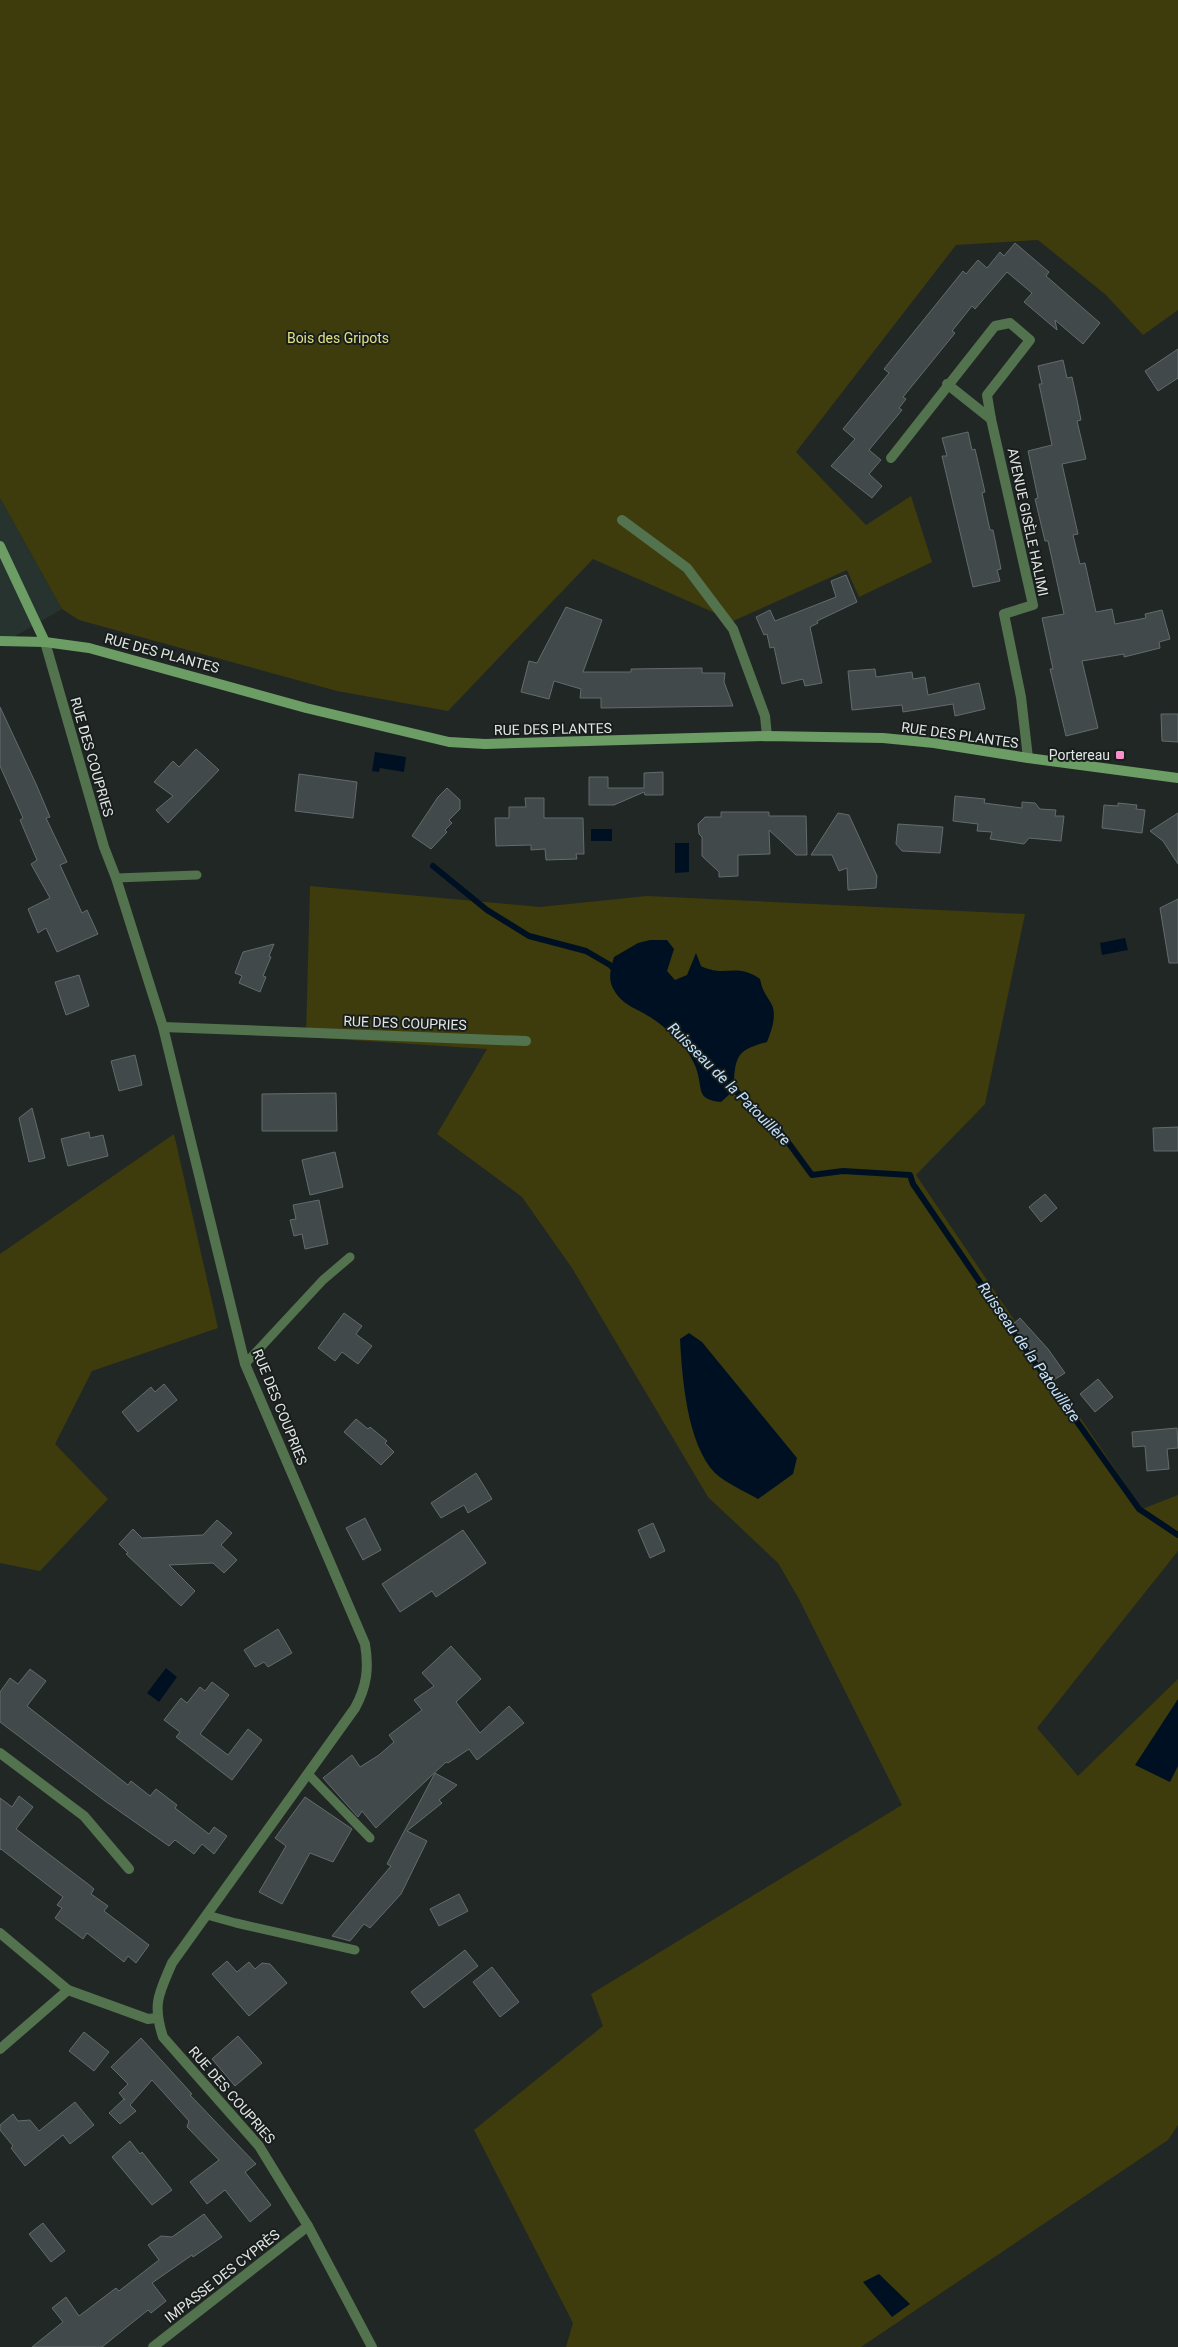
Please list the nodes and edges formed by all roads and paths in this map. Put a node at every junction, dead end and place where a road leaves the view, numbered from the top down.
1 (947, 384) junction
2 (991, 419) junction
3 (891, 458) dead end
4 (622, 520) dead end
5 (0, 546) edge
6 (0, 641) edge
7 (45, 642) junction
8 (767, 736) junction
9 (1028, 758) junction
10 (1178, 778) edge
11 (197, 876) dead end
12 (116, 878) junction
13 (163, 1027) junction
14 (526, 1042) dead end
15 (350, 1257) dead end
16 (245, 1364) junction
17 (0, 1752) edge
18 (308, 1774) junction
19 (370, 1838) dead end
20 (129, 1869) dead end
21 (207, 1915) junction
22 (0, 1933) edge
23 (354, 1950) dead end
24 (68, 1990) junction
25 (157, 2018) junction
26 (0, 2049) edge
27 (308, 2226) junction
28 (153, 2347) edge
29 (372, 2347) edge

1 - 2 street
1 - 2 street, AVENUE GISÈLE HALIMI
1 - 3 street, AVENUE GISÈLE HALIMI
2 - 9 street, AVENUE GISÈLE HALIMI
4 - 8 street
5 - 7 street
6 - 7 street, RUE DES PLANTES
7 - 8 street, RUE DES PLANTES
7 - 12 street, RUE DES COUPRIES
8 - 9 street, RUE DES PLANTES
9 - 10 street, RUE DES PLANTES
11 - 12 lane
12 - 13 street, RUE DES COUPRIES
13 - 14 street, RUE DES COUPRIES
13 - 16 street, RUE DES COUPRIES
15 - 16 lane
16 - 18 street, RUE DES COUPRIES
17 - 20 street
18 - 19 lane
18 - 21 street, RUE DES COUPRIES
21 - 23 lane
21 - 25 street, RUE DES COUPRIES
22 - 24 street
24 - 25 street
24 - 26 street
25 - 27 street, RUE DES COUPRIES
27 - 28 street, IMPASSE DES CYPRÈS
27 - 29 street, RUE DES COUPRIES

